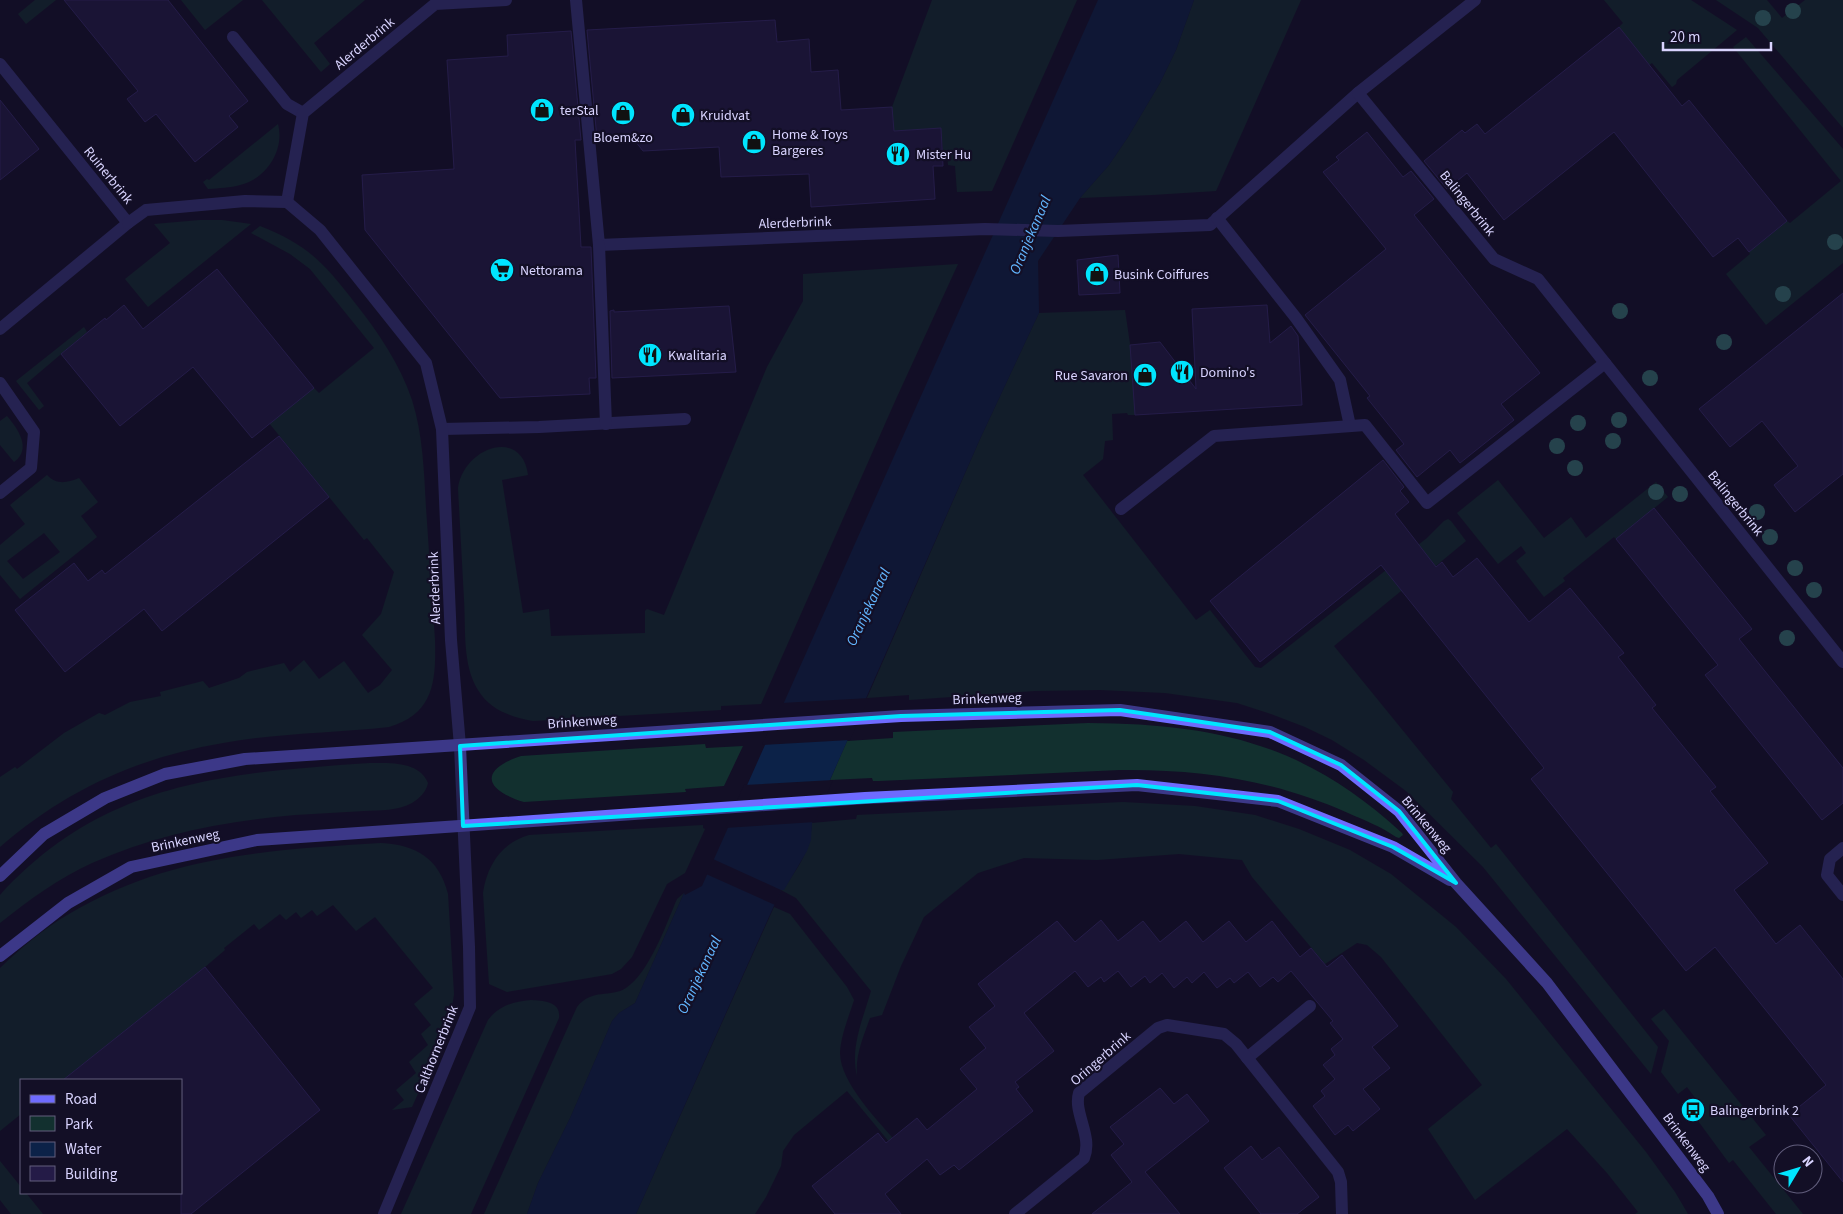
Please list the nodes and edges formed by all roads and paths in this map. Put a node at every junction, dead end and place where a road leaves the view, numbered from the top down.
1 (506, 0) edge
2 (576, 0) edge
3 (1475, 0) edge
4 (233, 37) dead end
5 (0, 64) edge
6 (1358, 93) junction
7 (303, 113) junction
8 (287, 202) junction
9 (1218, 218) junction
10 (128, 223) junction
11 (599, 245) junction
12 (0, 329) edge
13 (1605, 363) junction
14 (0, 383) edge
15 (685, 419) dead end
16 (606, 424) junction
17 (1350, 426) junction
18 (442, 429) junction
19 (0, 493) edge
20 (1121, 509) dead end
21 (1843, 662) edge
22 (460, 746) junction
23 (463, 826) junction
24 (1843, 848) edge
25 (0, 876) edge
26 (1456, 883) junction
27 (1843, 895) edge
28 (0, 956) edge
29 (1310, 1006) dead end
30 (1247, 1058) junction
31 (384, 1214) edge
32 (1015, 1214) edge
33 (1342, 1214) edge
34 (1718, 1214) edge

1 - 7 street, Alerderbrink
2 - 11 street
3 - 6 street
4 - 7 street
5 - 10 street, Ruinerbrink
6 - 9 street
6 - 13 street, Balingerbrink
7 - 8 street
8 - 10 street
8 - 18 street, Alerderbrink
9 - 11 street, Alerderbrink
9 - 17 street
10 - 12 street, Ruinerbrink
11 - 16 street
13 - 17 street
13 - 21 street, Balingerbrink
14 - 19 street
15 - 16 street
16 - 18 street
17 - 20 street
18 - 22 street, Alerderbrink
22 - 23 street
22 - 25 street, Brinkenweg
22 - 26 street, Brinkenweg
23 - 26 street, Brinkenweg
23 - 28 street, Brinkenweg
23 - 31 street, Calthornerbrink
24 - 27 street
26 - 34 street, Brinkenweg
29 - 30 street
30 - 32 street, Oringerbrink
30 - 33 street, Oringerbrink

